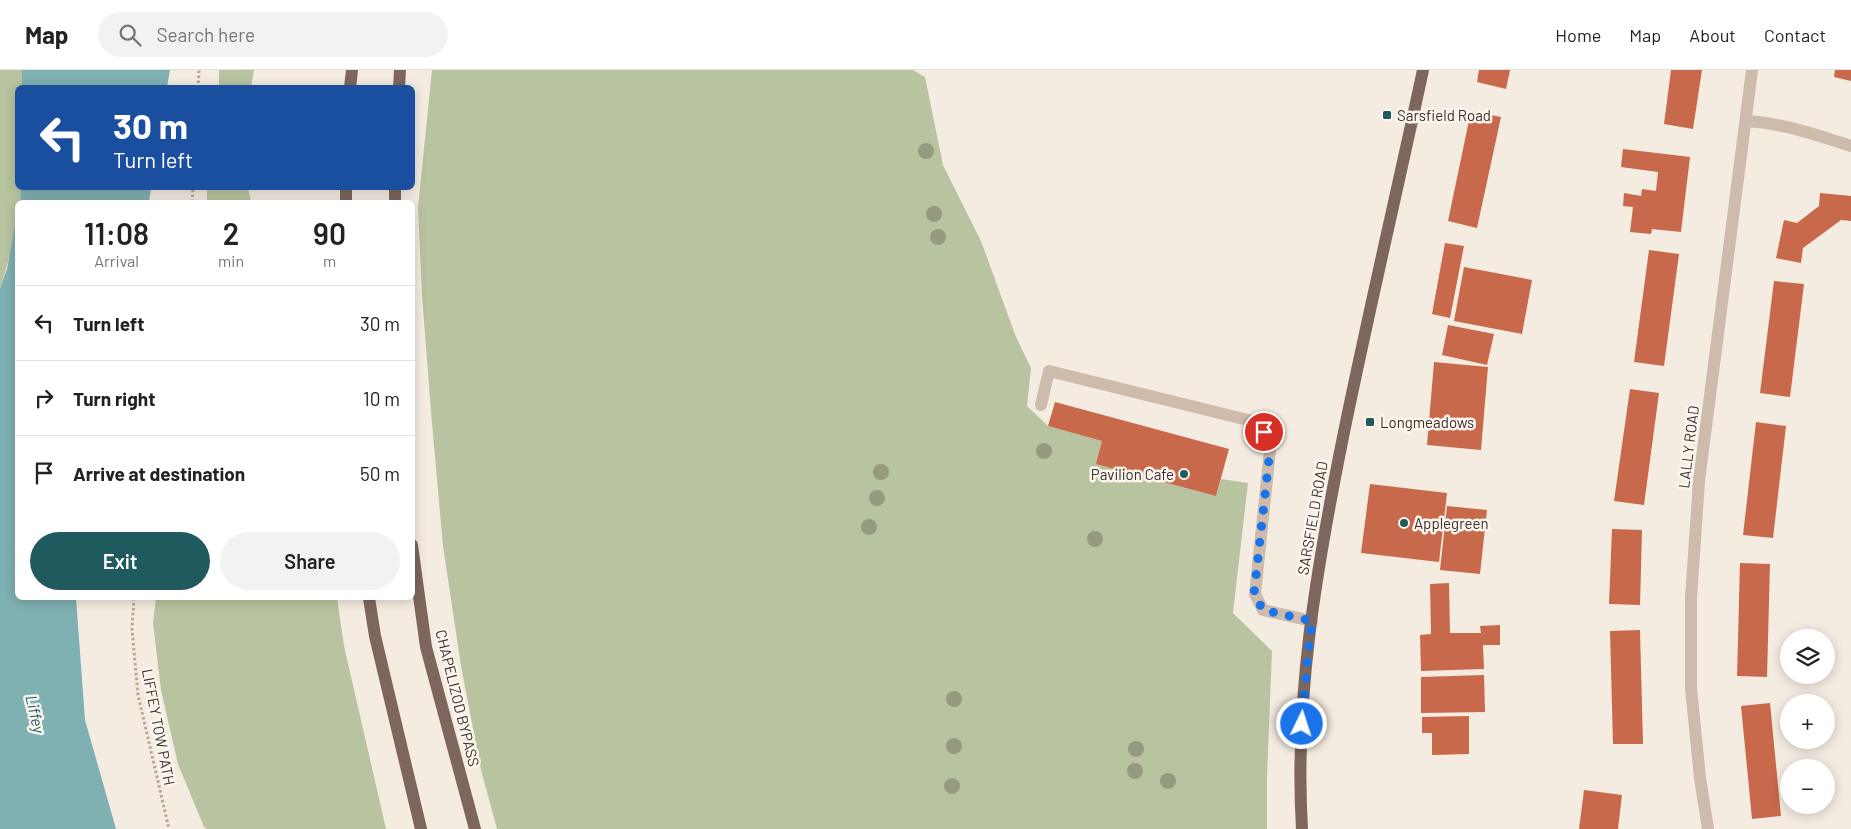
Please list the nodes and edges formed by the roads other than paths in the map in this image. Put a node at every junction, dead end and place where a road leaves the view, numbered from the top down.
1 (352, 70) edge
2 (400, 70) edge
3 (1423, 70) edge
4 (1752, 70) edge
5 (350, 85) edge
6 (399, 85) edge
7 (1746, 122) junction
8 (1851, 146) edge
9 (1041, 405) dead end
10 (415, 566) edge
11 (370, 600) edge
12 (1312, 621) junction
13 (421, 829) edge
14 (476, 829) edge
15 (1302, 829) edge
16 (1708, 829) edge

1 - 5 main road
2 - 6 main road
3 - 12 main road, SARSFIELD ROAD
4 - 7 street, LALLY ROAD
7 - 8 street
7 - 16 street, LALLY ROAD
9 - 12 street
10 - 14 main road, CHAPELIZOD BYPASS
11 - 13 main road
12 - 15 main road, SARSFIELD ROAD

